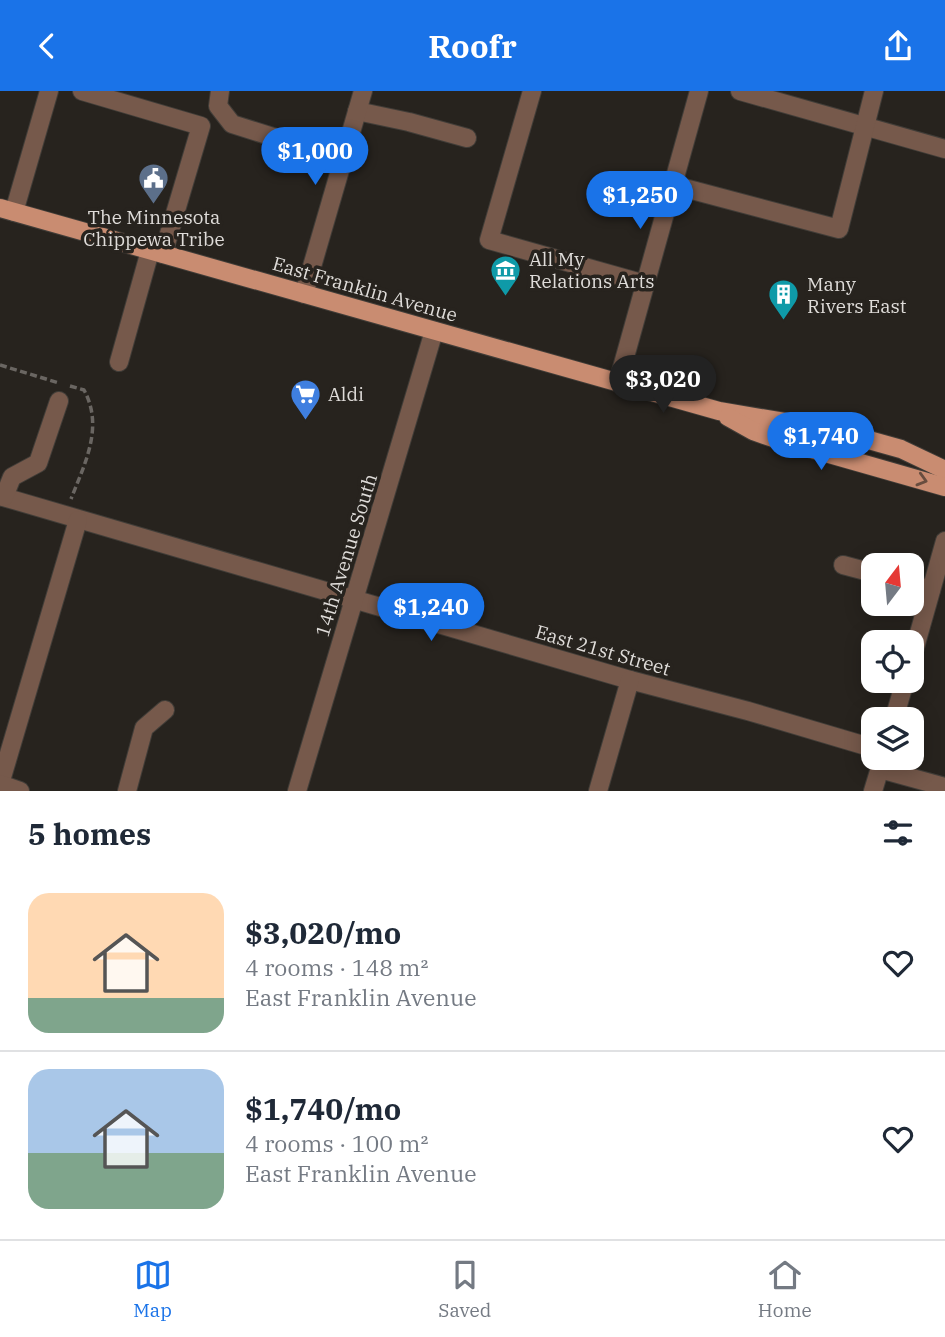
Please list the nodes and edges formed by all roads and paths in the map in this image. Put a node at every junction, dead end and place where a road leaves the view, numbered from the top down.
1 (49, 91) edge
2 (82, 91) edge
3 (220, 91) edge
4 (363, 91) edge
5 (532, 91) edge
6 (699, 91) edge
7 (740, 91) edge
8 (874, 91) edge
9 (357, 111) junction
10 (864, 126) junction
11 (467, 138) dead end
12 (945, 149) edge
13 (343, 159) junction
14 (673, 185) junction
15 (7, 210) edge
16 (156, 252) junction
17 (645, 285) junction
18 (304, 294) junction
19 (434, 331) junction
20 (119, 362) dead end
21 (618, 382) junction
22 (59, 401) dead end
23 (719, 411) junction
24 (945, 470) edge
25 (945, 487) edge
26 (2, 497) edge
27 (78, 520) junction
28 (945, 541) edge
29 (843, 565) dead end
30 (861, 570) edge
31 (924, 588) edge
32 (931, 590) junction
33 (354, 599) junction
34 (920, 630) edge
35 (630, 680) junction
36 (165, 710) dead end
37 (861, 744) edge
38 (879, 770) edge
39 (900, 770) edge
40 (0, 784) edge
41 (945, 786) edge
42 (20, 791) edge
43 (127, 791) edge
44 (297, 791) edge
45 (598, 791) edge
46 (873, 791) edge

1 - 15 street
2 - 16 street
3 - 13 street
4 - 9 street
5 - 17 street
6 - 14 street
7 - 10 street
8 - 10 street
9 - 11 street
9 - 13 street
10 - 12 street
10 - 14 street
13 - 18 street
14 - 17 street
15 - 16 main road, East Franklin Avenue
16 - 18 main road, East Franklin Avenue
16 - 20 street
17 - 21 street
18 - 19 main road, East Franklin Avenue
19 - 21 main road, East Franklin Avenue
19 - 33 street, 14th Avenue South
21 - 23 main road, East Franklin Avenue
22 - 26 street
23 - 24 main road, East Franklin Avenue
23 -> 25 main road, East Franklin Avenue
26 - 27 street, East 21st Street
27 - 33 street, East 21st Street
27 - 40 street
28 - 32 street
29 - 30 street
31 - 32 street
32 - 34 street
33 - 35 street, East 21st Street
33 - 44 street, 14th Avenue South
35 - 37 street, East 21st Street
35 - 45 street
36 - 43 street
38 - 46 street
39 - 41 street
40 - 42 street

